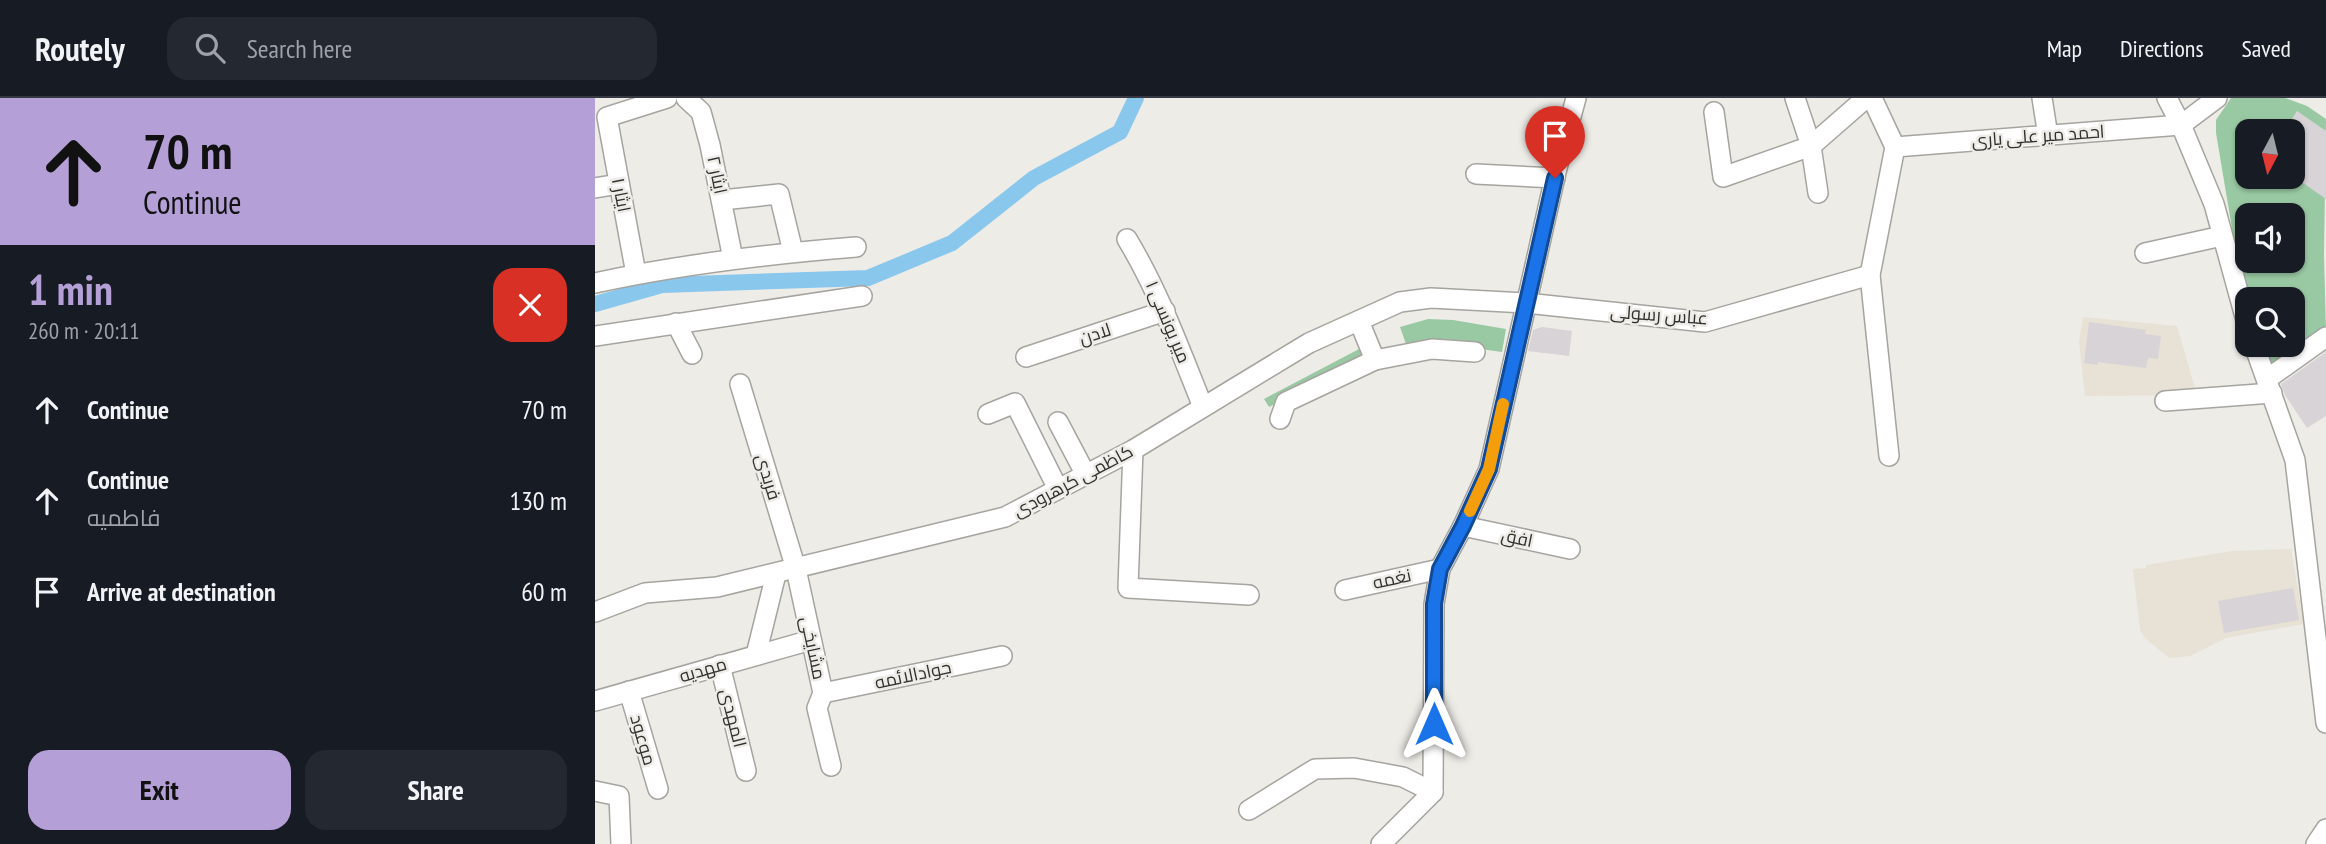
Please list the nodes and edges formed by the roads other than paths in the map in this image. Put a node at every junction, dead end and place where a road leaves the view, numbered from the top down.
1 (686, 98) edge
2 (1576, 98) edge
3 (1795, 98) edge
4 (1867, 98) edge
5 (1872, 98) edge
6 (2042, 98) edge
7 (2167, 98) edge
8 (2217, 98) edge
9 (656, 99) edge
10 (1714, 112) dead end
11 (2181, 125) junction
12 (2048, 136) junction
13 (1811, 145) junction
14 (1895, 147) junction
15 (1476, 174) dead end
16 (1555, 178) junction
17 (619, 184) junction
18 (595, 188) edge
19 (1818, 193) dead end
20 (722, 200) junction
21 (2223, 236) junction
22 (1127, 239) dead end
23 (856, 247) dead end
24 (793, 252) junction
25 (2145, 253) dead end
26 (733, 259) junction
27 (636, 274) junction
28 (1870, 275) junction
29 (595, 283) edge
30 (2237, 287) edge
31 (862, 296) dead end
32 (1526, 303) junction
33 (1165, 311) junction
34 (1359, 321) junction
35 (676, 323) junction
36 (595, 336) edge
37 (2326, 337) edge
38 (1475, 352) dead end
39 (692, 354) dead end
40 (1025, 357) dead end
41 (2258, 357) edge
42 (1375, 360) junction
43 (740, 384) dead end
44 (2269, 386) junction
45 (2165, 401) dead end
46 (1203, 407) junction
47 (988, 414) dead end
48 (1280, 419) dead end
49 (1058, 422) dead end
50 (1133, 450) junction
51 (1889, 456) dead end
52 (1086, 475) junction
53 (1058, 489) junction
54 (1463, 526) junction
55 (1570, 549) dead end
56 (796, 569) junction
57 (1440, 569) junction
58 (776, 574) junction
59 (2317, 578) edge
60 (1345, 590) dead end
61 (1249, 595) dead end
62 (595, 612) edge
63 (811, 640) junction
64 (756, 656) junction
65 (1002, 656) dead end
66 (720, 666) junction
67 (629, 691) junction
68 (823, 693) junction
69 (595, 701) edge
70 (2326, 723) edge
71 (831, 766) dead end
72 (746, 771) dead end
73 (658, 789) dead end
74 (595, 791) edge
75 (1433, 792) junction
76 (1249, 810) dead end
77 (2326, 829) edge
78 (621, 844) edge
79 (1381, 844) edge
80 (2316, 844) edge

1 - 20 street, ایثار ۲
2 - 16 street
3 - 13 street
4 - 13 street
5 - 14 street
6 - 12 street
7 - 11 street
8 - 11 street
9 - 17 street, ایثار ۱
10 - 13 street
11 - 12 street, احمد میر علی یاری
11 - 21 street
12 - 14 street, احمد میر علی یاری
13 - 19 street
14 - 28 street
15 - 16 street
16 - 32 street
17 - 18 street
17 - 27 street, ایثار ۱
20 - 24 street
20 - 26 street, ایثار ۲
21 - 25 street
21 - 30 street
22 - 33 street, میر یونسی ۱
23 - 24 street
24 - 26 street
26 - 27 street
27 - 29 street
28 - 32 street, عباس رسولی
28 - 51 street
31 - 35 street
32 - 34 street, کاظمی کرهرودی
32 - 54 street
33 - 40 street, لادن
33 - 46 street, میر یونسی ۱
34 - 42 street
34 - 46 street, کاظمی کرهرودی
35 - 36 street
35 - 39 street
37 - 44 street
38 - 42 street
41 - 44 street
42 - 48 street
43 - 56 street, فریدی
44 - 45 street
44 - 59 street
46 - 50 street, کاظمی کرهرودی
47 - 53 street
49 - 52 street
50 - 52 street, کاظمی کرهرودی
50 - 61 street
52 - 53 street, کاظمی کرهرودی
53 - 56 street, کاظمی کرهرودی
54 - 55 street, افق
54 - 57 street
56 - 58 street, کاظمی کرهرودی
56 - 63 street, مشایخی
57 - 60 street, نغمه
57 - 75 street
58 - 62 street, کاظمی کرهرودی
58 - 64 street
59 - 70 street
63 - 64 street, مهدیه
63 - 68 street, مشایخی
64 - 66 street, مهدیه
65 - 68 street, جوادالائمه
66 - 67 street, مهدیه
66 - 72 street, المهدی
67 - 69 street, مهدیه
67 - 73 street, موعود
68 - 71 street, مشایخی
74 - 78 street
75 - 76 street
75 - 79 street
77 - 80 street

